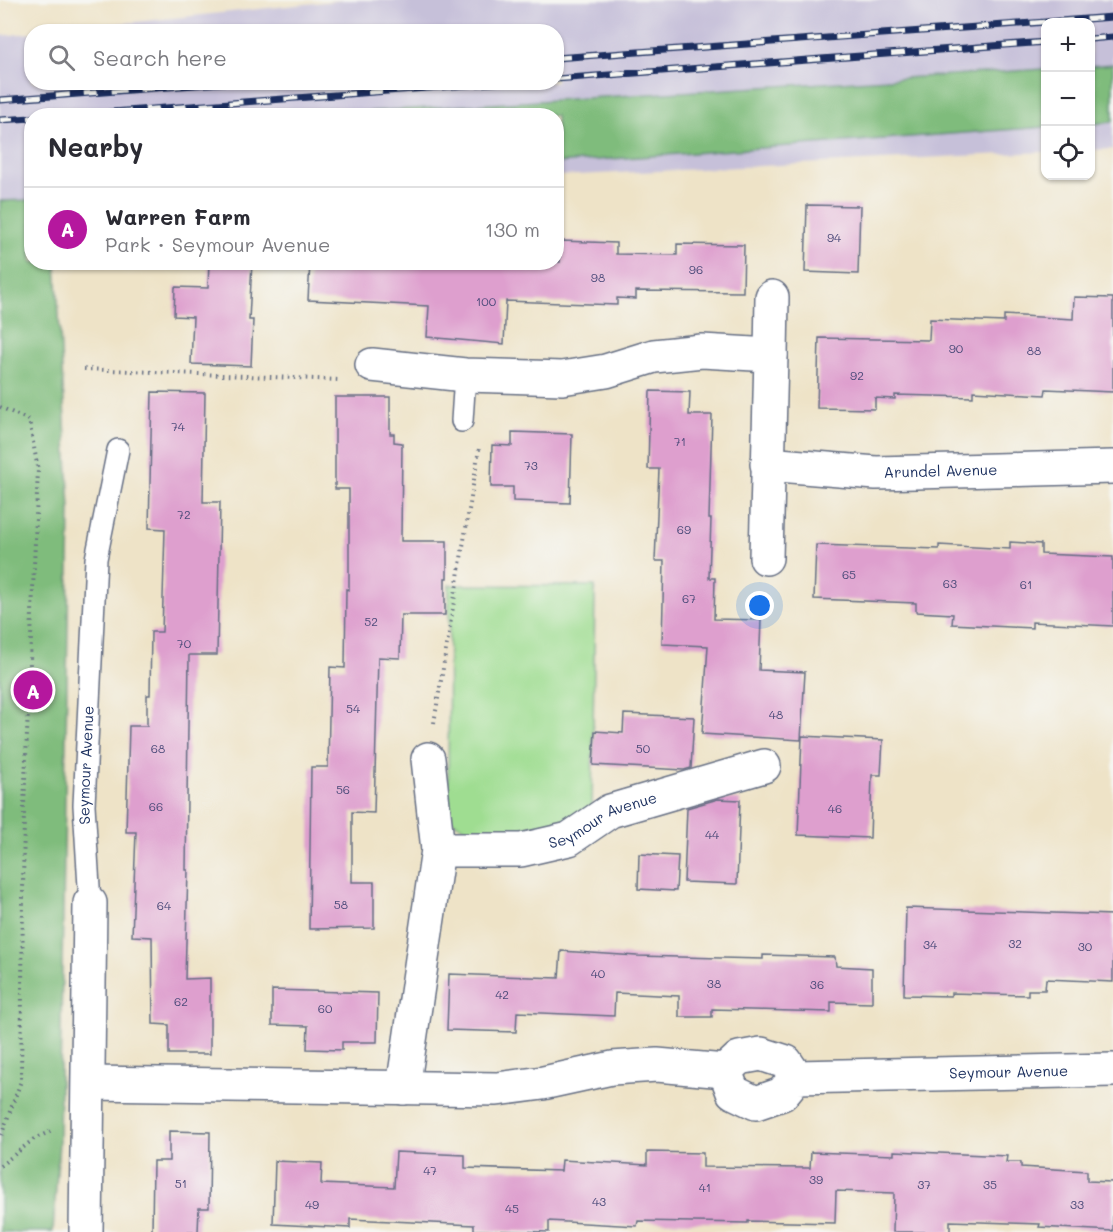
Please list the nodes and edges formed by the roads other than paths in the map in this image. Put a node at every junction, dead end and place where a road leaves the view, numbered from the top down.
1 (772, 297) dead end
2 (771, 355) junction
3 (372, 365) road end
4 (465, 375) junction
5 (462, 421) road end
6 (118, 450) dead end
7 (767, 464) junction
8 (1113, 467) edge
9 (766, 558) dead end
10 (428, 759) road end
11 (764, 765) dead end
12 (438, 850) junction
13 (90, 903) joint
14 (1113, 1070) edge
15 (725, 1071) junction
16 (796, 1077) junction
17 (89, 1083) junction
18 (403, 1088) junction
19 (86, 1232) edge

1 - 2 street
2 - 4 street
2 - 7 street
3 - 4 street
4 - 5 lane
6 - 13 lane, Seymour Avenue
7 - 8 street, Arundel Avenue
7 - 9 street
10 - 12 street
11 - 12 street, Seymour Avenue
12 - 18 street
13 - 17 street, Seymour Avenue
14 - 16 street, Seymour Avenue
15 - 16 street
15 - 16 street
15 - 18 street
17 - 18 street
17 - 19 street, Seymour Avenue

